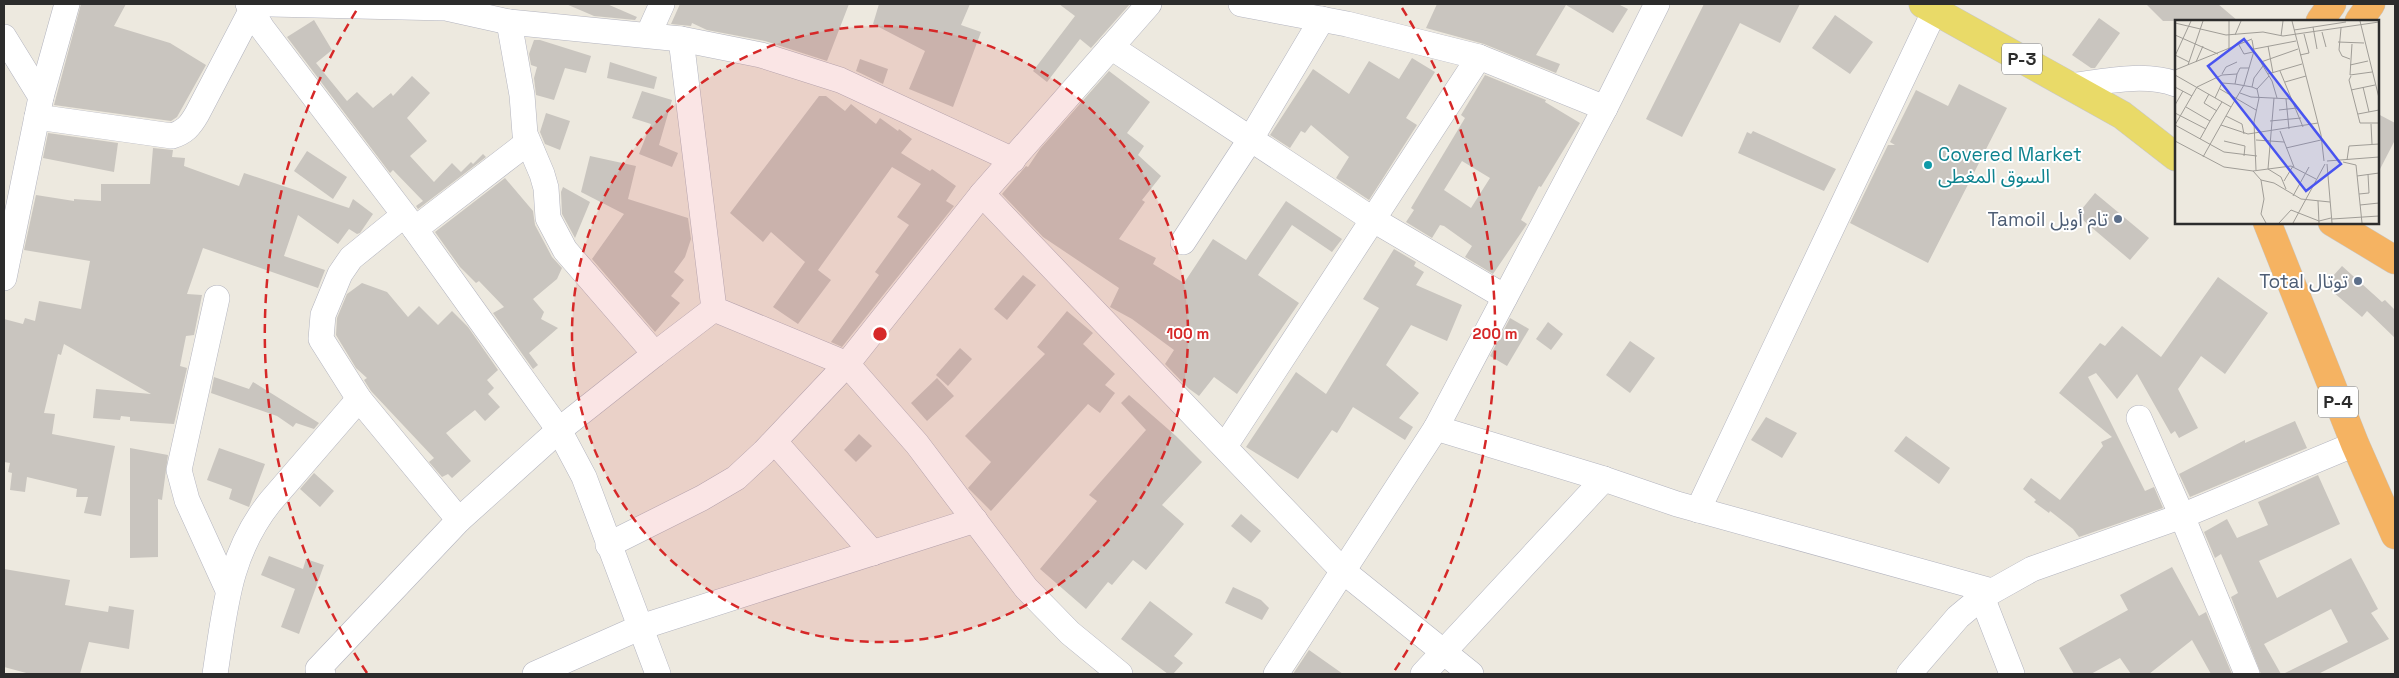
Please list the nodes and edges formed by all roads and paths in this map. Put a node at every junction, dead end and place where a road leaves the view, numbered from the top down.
1 (67, 4) edge
2 (662, 4) edge
3 (1148, 4) edge
4 (1241, 4) edge
5 (1657, 4) edge
6 (2332, 4) edge
7 (2371, 4) edge
8 (257, 5) edge
9 (447, 6) edge
10 (1929, 7) edge
11 (1322, 19) junction
12 (2321, 20) edge
13 (2361, 20) edge
14 (509, 22) junction
15 (648, 35) junction
16 (4, 37) edge
17 (681, 39) junction
18 (1111, 47) junction
19 (1479, 57) junction
20 (2175, 84) edge
21 (2069, 86) junction
22 (39, 107) junction
23 (1605, 108) junction
24 (2122, 115) junction
25 (2175, 132) edge
26 (1250, 140) junction
27 (528, 143) junction
28 (2175, 155) edge
29 (1013, 160) junction
30 (982, 194) junction
31 (1372, 219) junction
32 (410, 222) junction
33 (2249, 224) edge
34 (2268, 224) edge
35 (2335, 224) edge
36 (1183, 242) dead end
37 (2395, 260) edge
38 (2285, 268) junction
39 (4, 278) edge
40 (1505, 297) junction
41 (217, 298) dead end
42 (714, 309) junction
43 (655, 354) junction
44 (847, 364) junction
45 (359, 399) junction
46 (2139, 418) dead end
47 (1436, 428) junction
48 (559, 430) junction
49 (775, 442) junction
50 (2355, 444) junction
51 (1225, 446) junction
52 (1604, 479) junction
53 (1698, 510) junction
54 (2182, 516) junction
55 (459, 520) junction
56 (975, 520) junction
57 (2395, 535) edge
58 (608, 546) junction
59 (873, 553) junction
60 (1343, 571) junction
61 (228, 590) junction
62 (1987, 594) junction
63 (642, 628) junction
64 (1443, 652) junction
65 (318, 672) edge
66 (215, 674) edge
67 (535, 674) edge
68 (658, 674) edge
69 (1120, 674) edge
70 (1276, 674) edge
71 (1423, 674) edge
72 (1471, 674) edge
73 (1909, 674) edge
74 (2012, 674) edge
75 (2247, 674) edge

1 - 22 street
2 - 15 street
3 - 18 street
4 - 11 street
5 - 23 street
6 - 12 highway
7 - 13 highway
8 - 9 street
8 - 22 street
8 - 32 street
9 - 14 street
10 - 21 main road, P-3
10 - 53 street
11 - 19 street
11 - 26 street
14 - 15 street
14 - 27 street
15 - 17 street
16 - 22 street
17 - 29 street
17 - 42 street
18 - 26 street
18 - 29 street
19 - 23 street
19 - 31 street
20 - 21 street
21 - 24 main road, P-3
22 - 39 street
23 - 40 street
24 - 25 main road, P-3
24 - 28 main road, P-3
26 - 31 street
26 - 36 street
27 - 32 street
27 - 43 street
29 - 30 street
30 - 44 street
30 - 51 street
31 - 40 street
31 - 51 street
32 - 45 street
32 - 48 street
33 - 38 highway, P-4
34 - 38 highway, P-4
35 - 37 highway
38 - 50 highway, P-4
40 - 47 street
41 - 61 street
42 - 43 street
42 - 44 street
43 - 48 street
44 - 49 street
44 - 56 street
45 - 55 street
45 - 61 street
46 - 54 street
47 - 52 street
47 - 60 street
48 - 55 street
48 - 58 street
49 - 58 street
49 - 59 street
50 - 54 street
50 - 57 highway, P-4
51 - 60 street
52 - 53 street
52 - 64 street
53 - 62 street
54 - 62 street
54 - 75 street
55 - 65 street
56 - 59 street
56 - 69 street
58 - 63 street
59 - 63 street
60 - 64 street
60 - 70 street
61 - 66 street
62 - 73 street
62 - 74 street
63 - 67 street
63 - 68 street
64 - 71 street
64 - 72 street

